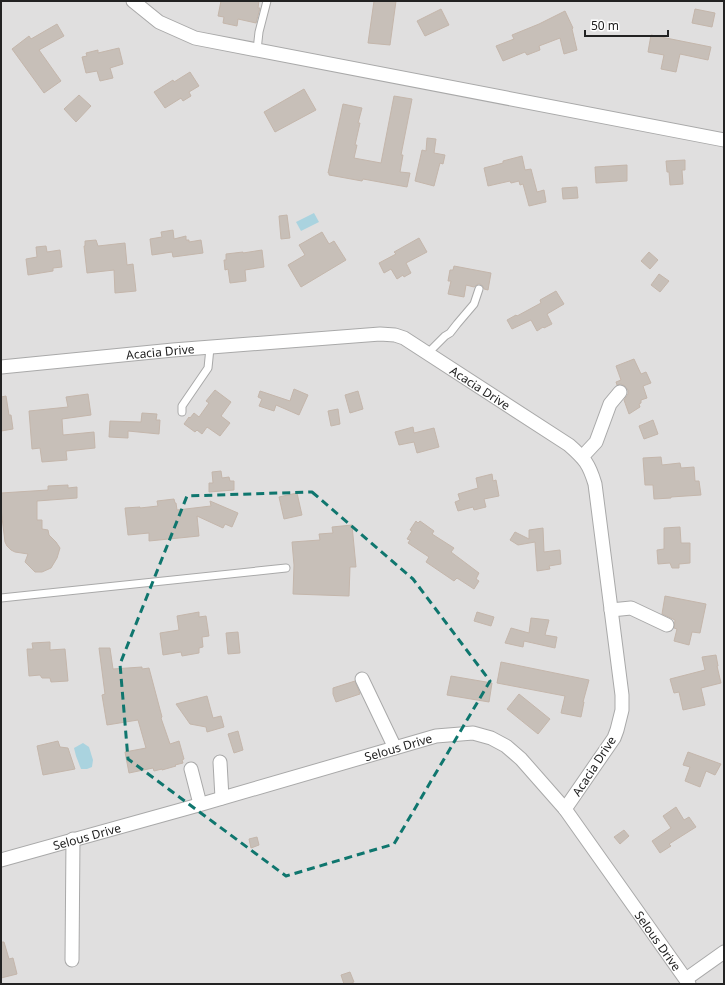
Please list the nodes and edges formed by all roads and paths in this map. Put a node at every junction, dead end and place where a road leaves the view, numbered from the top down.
1 (133, 1) edge
2 (267, 1) edge
3 (257, 50) junction
4 (724, 140) edge
5 (479, 289) dead end
6 (210, 348) junction
7 (428, 353) junction
8 (1, 367) edge
9 (620, 392) dead end
10 (182, 412) dead end
11 (582, 457) junction
12 (286, 568) dead end
13 (1, 598) edge
14 (611, 610) junction
15 (667, 624) dead end
16 (362, 679) dead end
17 (395, 748) junction
18 (220, 762) dead end
19 (191, 769) dead end
20 (222, 798) junction
21 (200, 804) junction
22 (565, 809) junction
23 (73, 839) junction
24 (1, 860) edge
25 (724, 952) edge
26 (72, 960) dead end
27 (687, 982) edge

1 - 3 street
2 - 3 lane
3 - 4 street
5 - 7 lane
6 - 7 street, Acacia Drive
6 - 8 street, Acacia Drive
6 - 10 lane
7 - 11 street, Acacia Drive
9 - 11 street
11 - 14 street, Acacia Drive
12 - 13 lane
14 - 15 street
14 - 22 street, Acacia Drive
16 - 17 street
17 - 20 street, Selous Drive
17 - 22 street, Selous Drive
18 - 20 street
19 - 21 street
20 - 21 street, Selous Drive
21 - 23 street, Selous Drive
22 - 27 street, Selous Drive
23 - 24 street, Selous Drive
23 - 26 street
25 - 27 street

